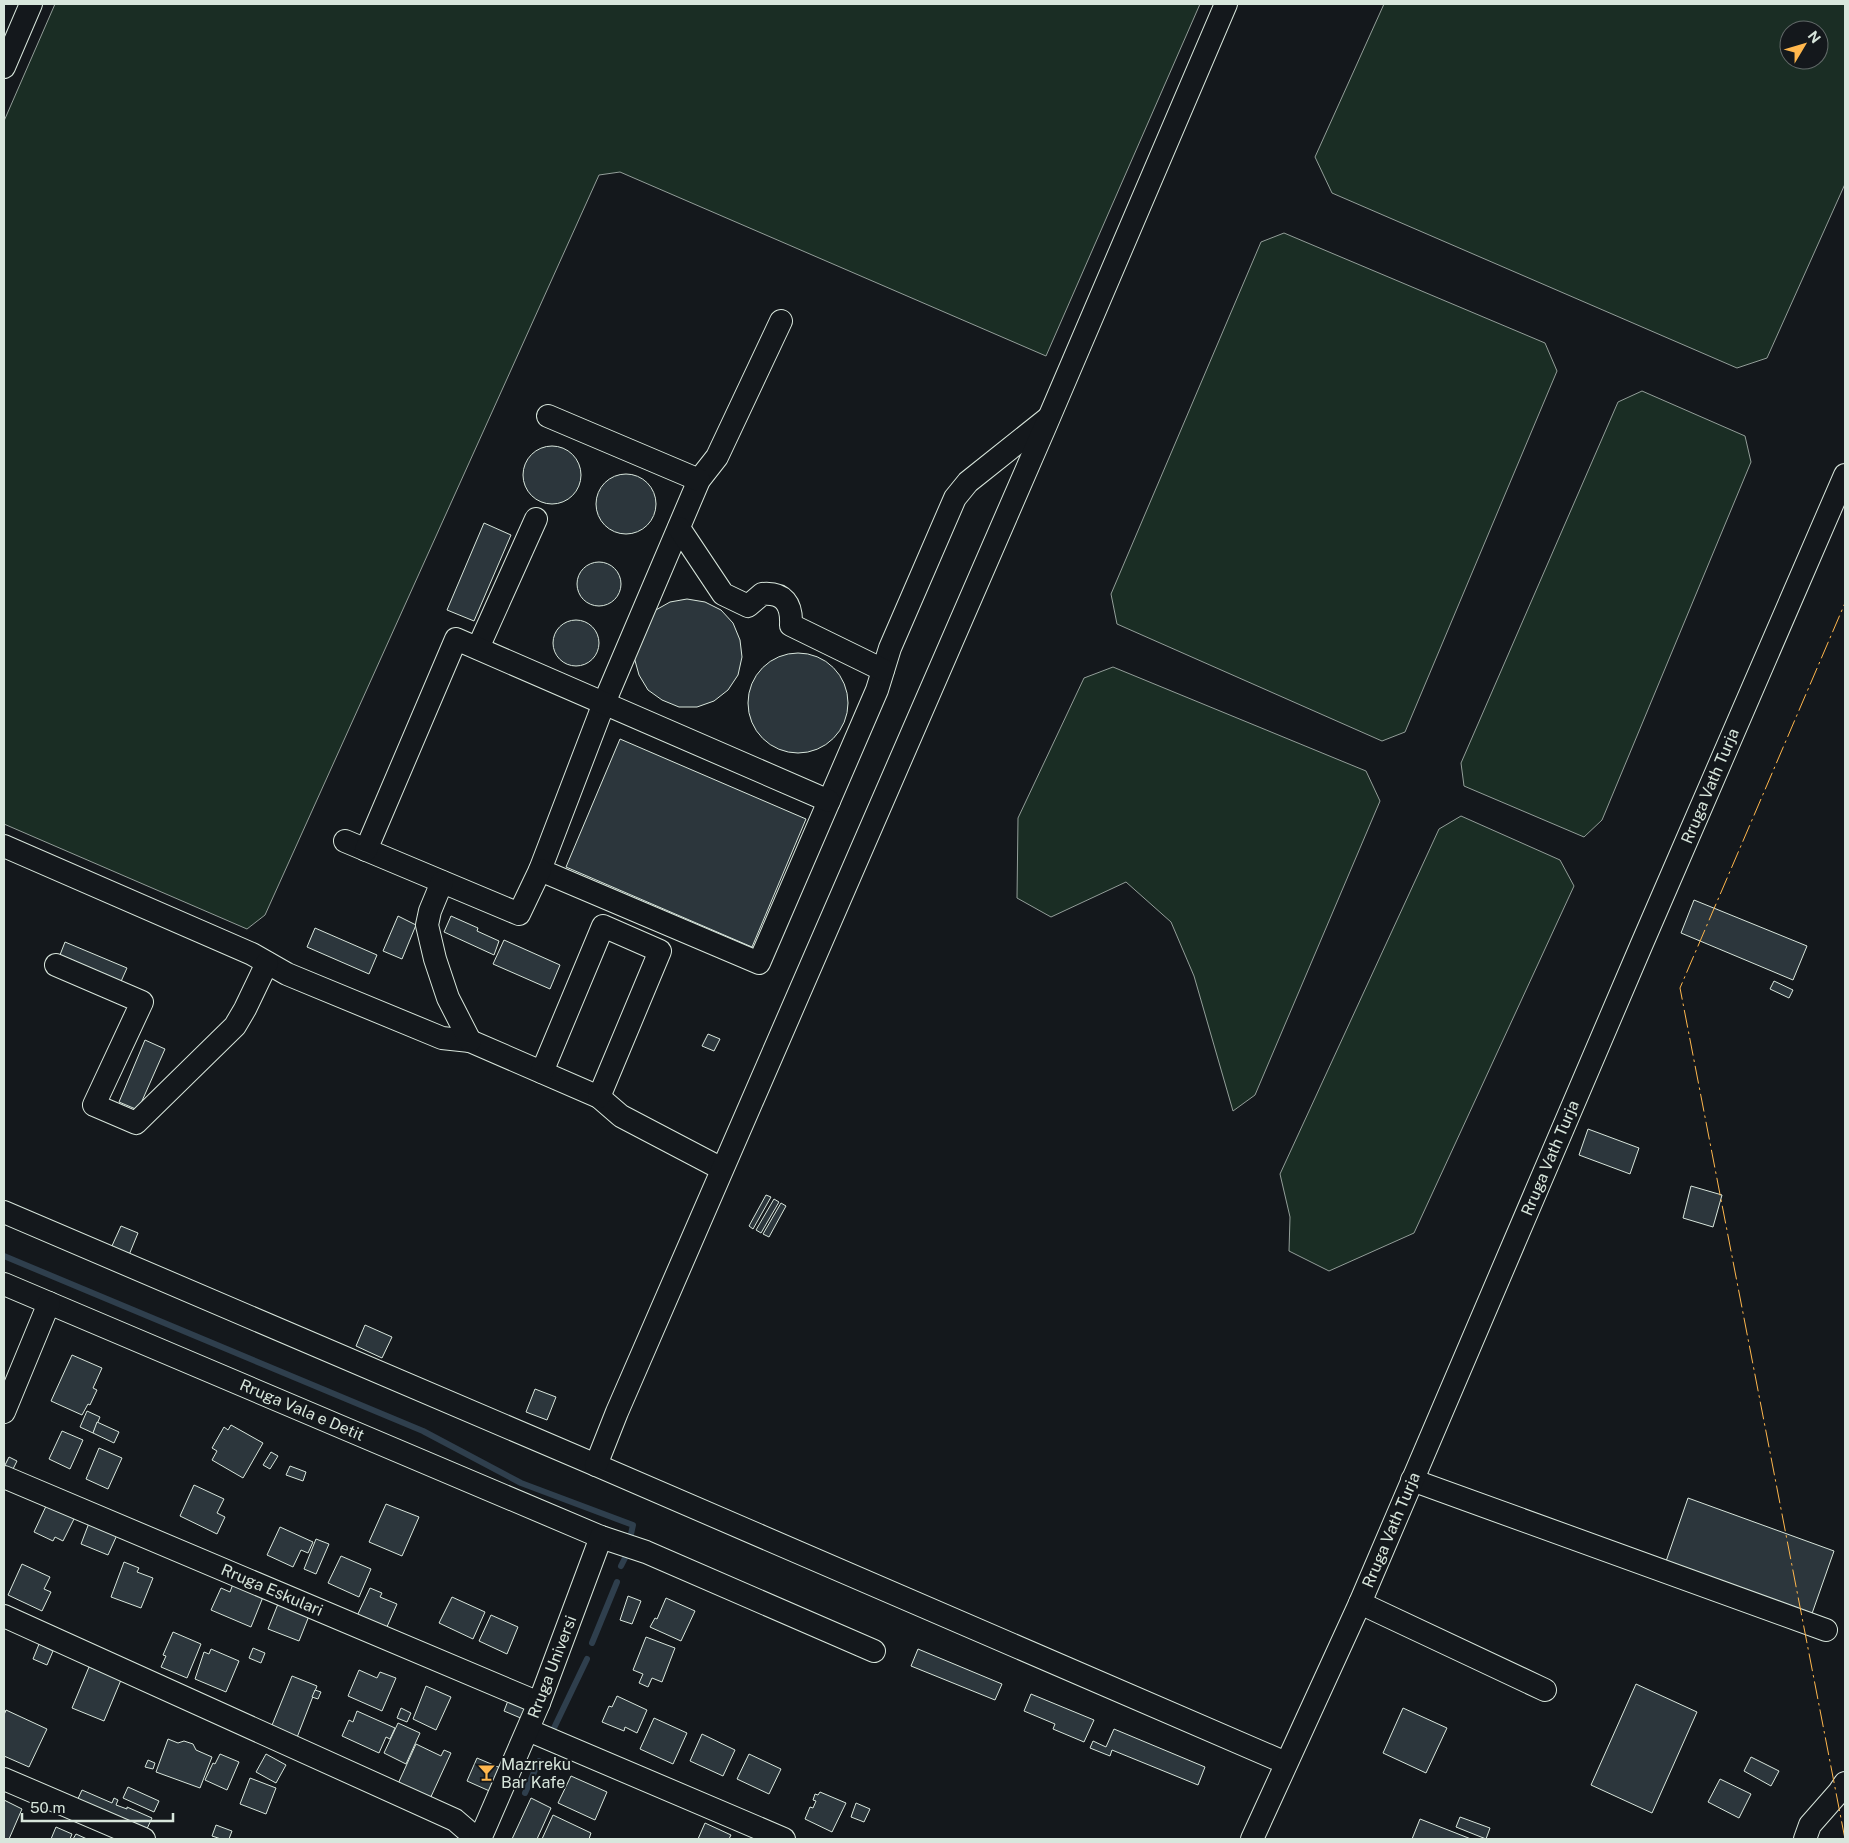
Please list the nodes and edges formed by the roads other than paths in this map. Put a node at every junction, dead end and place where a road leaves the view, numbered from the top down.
1 (31, 4) edge
2 (1226, 4) edge
3 (4, 66) edge
4 (781, 321) dead end
5 (548, 416) dead end
6 (1050, 417) junction
7 (1845, 475) edge
8 (699, 480) junction
9 (536, 519) dead end
10 (679, 528) junction
11 (478, 648) junction
12 (883, 670) junction
13 (604, 703) junction
14 (829, 801) junction
15 (346, 841) dead end
16 (4, 846) edge
17 (366, 850) junction
18 (540, 870) junction
19 (442, 882) junction
20 (268, 963) junction
21 (56, 965) dead end
22 (470, 1041) junction
23 (542, 1072) junction
24 (599, 1097) junction
25 (722, 1169) junction
26 (4, 1212) edge
27 (4, 1284) edge
28 (49, 1303) junction
29 (4, 1412) edge
30 (596, 1465) junction
31 (4, 1477) edge
32 (1412, 1480) junction
33 (601, 1536) junction
34 (1360, 1603) junction
35 (4, 1616) edge
36 (1826, 1630) dead end
37 (874, 1651) dead end
38 (1546, 1690) dead end
39 (539, 1703) junction
40 (528, 1730) junction
41 (1286, 1763) junction
42 (4, 1779) edge
43 (1843, 1788) edge
44 (144, 1839) edge
45 (479, 1839) edge
46 (784, 1839) edge
47 (1252, 1839) edge
48 (1805, 1839) edge

1 - 3 street
2 - 6 street
4 - 8 street
5 - 8 street
6 - 12 street
6 - 25 street
7 - 32 street, Rruga Vath Turja
8 - 10 street
9 - 11 street
10 - 12 street
10 - 13 street
11 - 13 street
11 - 17 street
12 - 14 street
13 - 14 street
13 - 18 street
14 - 18 street
15 - 17 street
16 - 20 street
17 - 19 street
18 - 19 street
19 - 22 street
20 - 21 street
20 - 22 street
22 - 23 street
23 - 24 street
23 - 24 street
24 - 25 street
25 - 30 street
26 - 30 street
27 - 28 street, Rruga Vala e Detit
28 - 29 street
28 - 33 street, Rruga Vala e Detit
30 - 41 street
31 - 39 street, Rruga Eskulari
32 - 34 street, Rruga Vath Turja
32 - 36 street
33 - 37 street
33 - 39 street, Rruga Universi
34 - 38 street
34 - 41 street, Rruga Vath Turja
35 - 45 street
39 - 40 street, Rruga Universi
40 - 45 street, Rruga Universi
40 - 46 street
41 - 47 street, Rruga Vath Turja
42 - 44 street
43 - 48 street

